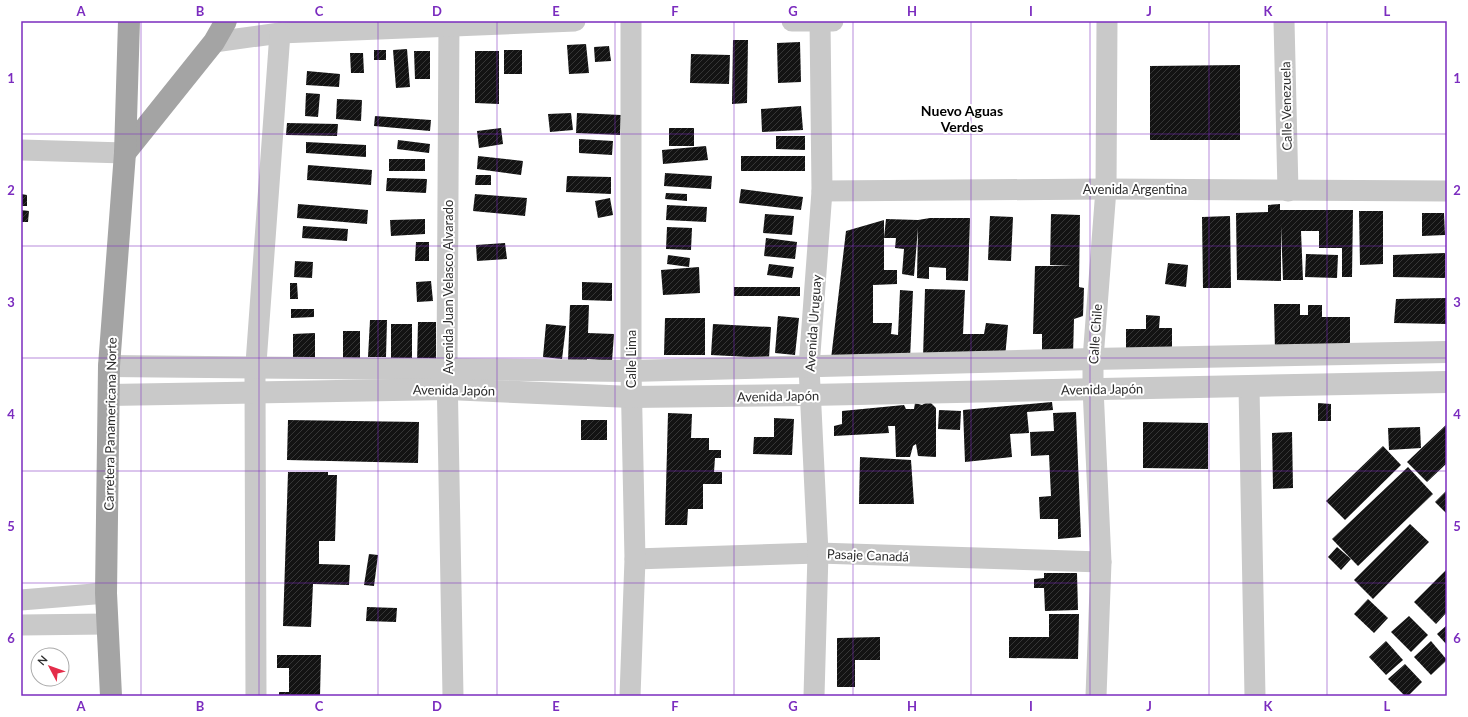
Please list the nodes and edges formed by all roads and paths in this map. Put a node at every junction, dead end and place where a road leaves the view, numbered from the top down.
1 (129, 21) edge
2 (226, 21) edge
3 (575, 21) edge
4 (631, 21) edge
5 (792, 21) edge
6 (820, 21) edge
7 (834, 21) edge
8 (1107, 21) edge
9 (1284, 21) edge
10 (448, 24) edge
11 (280, 33) junction
12 (214, 42) junction
13 (21, 150) edge
14 (126, 153) junction
15 (1106, 188) junction
16 (822, 191) junction
17 (1288, 191) junction
18 (1447, 191) edge
19 (1447, 352) edge
20 (1093, 359) junction
21 (109, 366) junction
22 (809, 367) junction
23 (255, 368) junction
24 (631, 371) junction
25 (447, 379) junction
26 (1447, 382) edge
27 (1249, 387) junction
28 (1093, 388) junction
29 (255, 392) junction
30 (109, 395) junction
31 (809, 395) junction
32 (631, 397) junction
33 (818, 553) junction
34 (635, 558) junction
35 (1101, 562) junction
36 (106, 593) junction
37 (21, 600) edge
38 (107, 624) junction
39 (21, 626) edge
40 (111, 696) edge
41 (256, 696) edge
42 (453, 696) edge
43 (630, 696) edge
44 (814, 696) edge
45 (1096, 696) edge
46 (1255, 696) edge

1 - 14 main road, Carretera Panamericana Norte
2 - 12 main road
3 - 10 street
4 - 24 street, Calle Lima
5 - 6 street
6 - 7 street
6 - 16 street, Avenida Uruguay
8 - 15 street, Calle Chile
9 - 17 street, Calle Venezuela
10 - 11 street
10 - 25 street, Avenida Juan Velasco Alvarado
11 - 12 street
11 - 23 street
12 - 14 main road
13 - 14 street
14 - 21 main road, Carretera Panamericana Norte
15 - 16 street, Avenida Argentina
15 - 17 street, Avenida Argentina
15 - 20 street, Calle Chile
16 - 22 street, Avenida Uruguay
17 - 18 street, Avenida Argentina
19 - 20 street
20 - 22 street
20 - 28 street, Calle Chile
21 - 23 street
21 - 30 main road, Carretera Panamericana Norte
22 - 24 street
22 - 31 street, Avenida Uruguay
23 - 25 street
23 - 29 street
24 - 25 street
24 - 32 street, Calle Lima
25 - 29 street, Avenida Japón
25 - 32 street, Avenida Japón
25 - 42 street, Avenida Juan Velasco Alvarado
26 - 27 street, Avenida Japón
27 - 28 street, Avenida Japón
27 - 46 street
28 - 31 street, Avenida Japón
28 - 35 street, Calle Chile
29 - 30 street, Avenida Japón
29 - 41 street
30 - 36 main road, Carretera Panamericana Norte
31 - 32 street, Avenida Japón
31 - 33 street, Avenida Uruguay
32 - 34 street, Calle Lima
33 - 34 street, Pasaje Canadá
33 - 35 street, Pasaje Canadá
33 - 44 street, Avenida Uruguay
34 - 43 street, Calle Lima
35 - 45 street, Calle Chile
36 - 37 street
36 - 38 main road, Carretera Panamericana Norte
38 - 39 street
38 - 40 main road, Carretera Panamericana Norte

